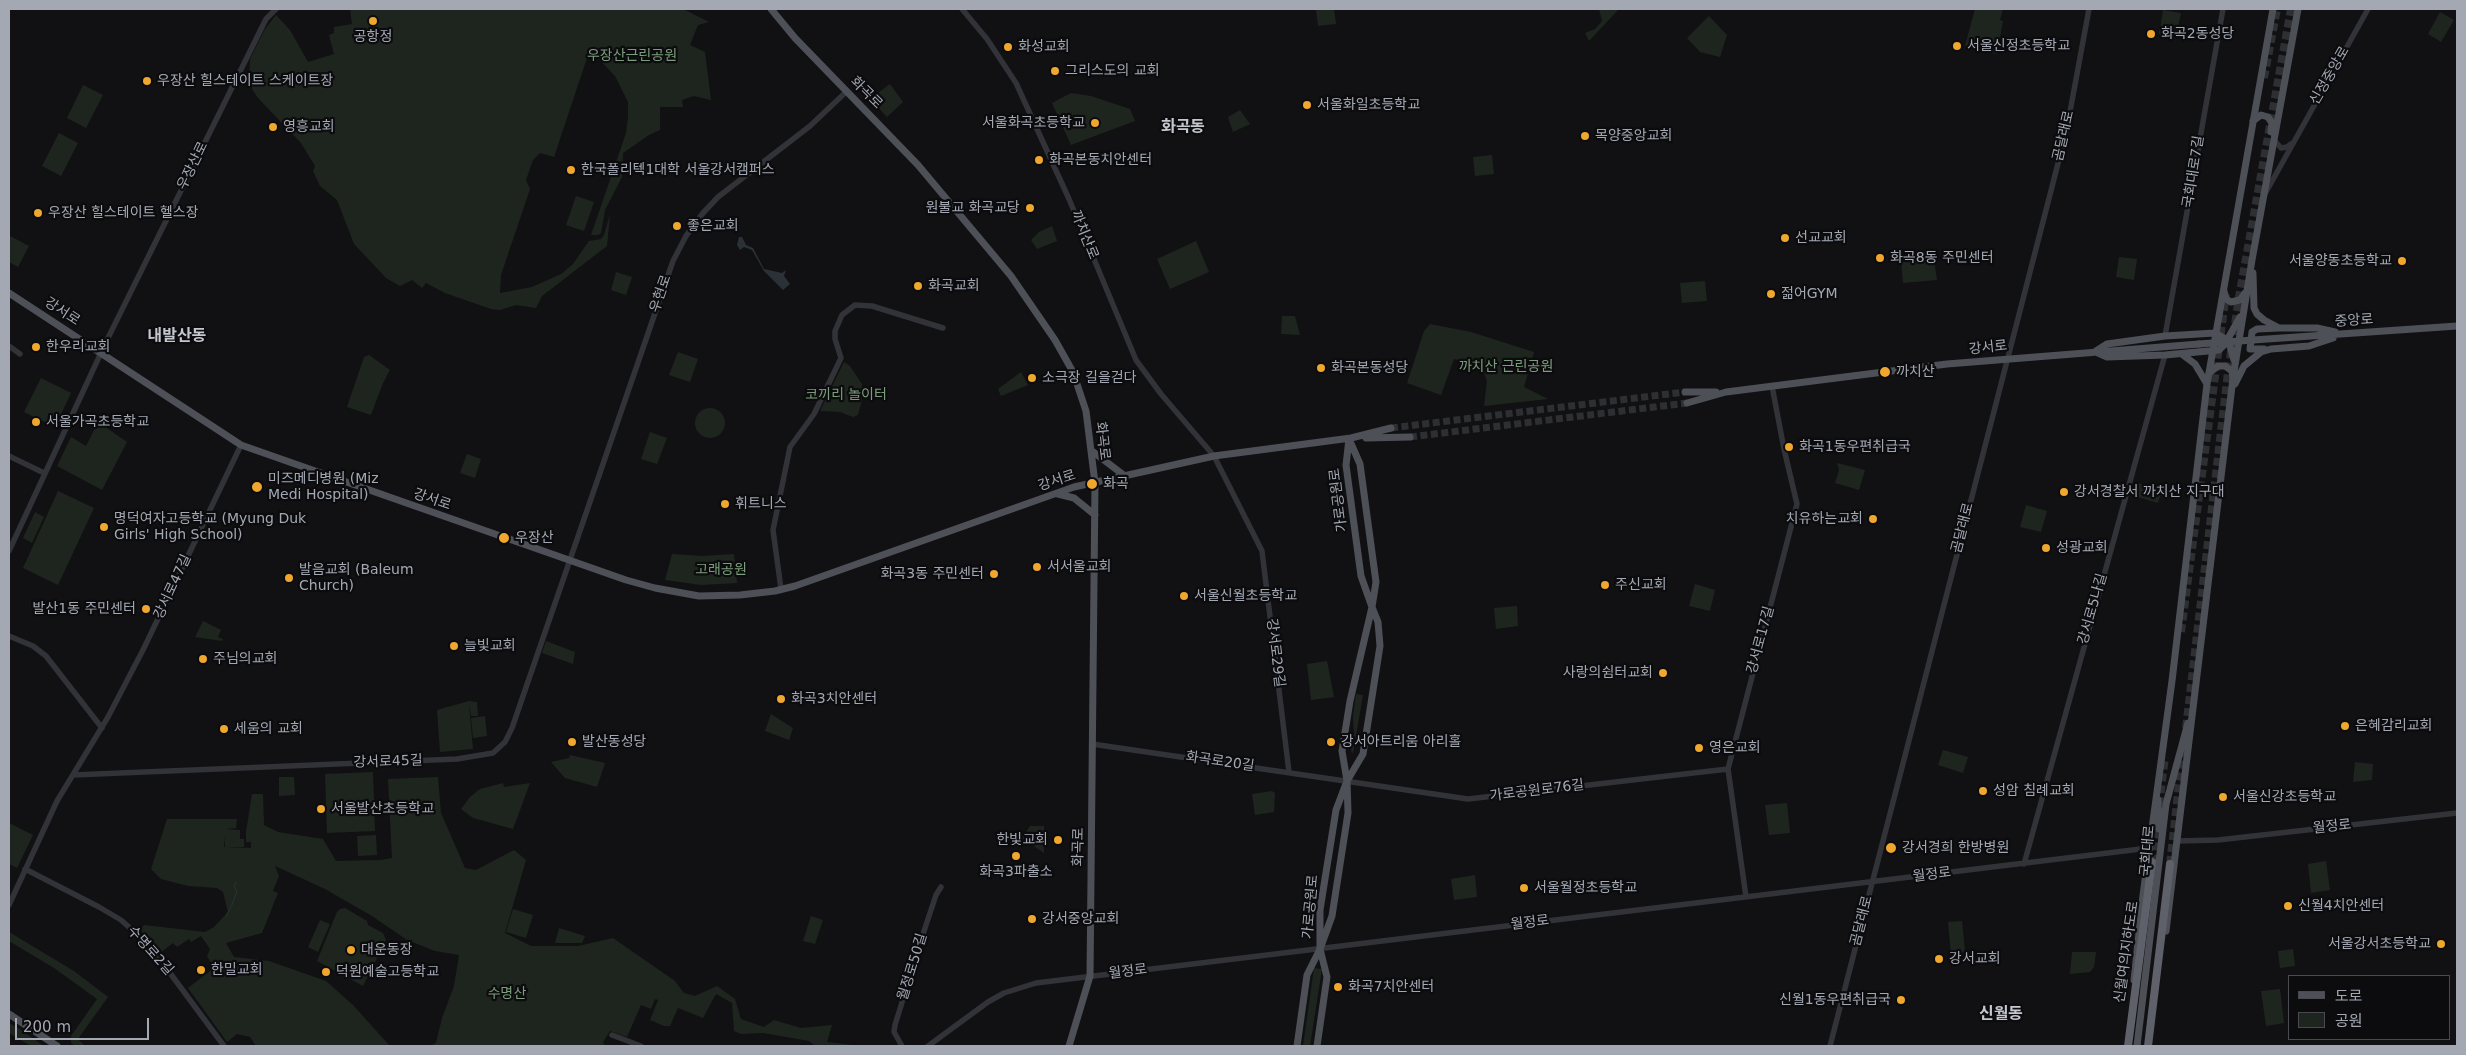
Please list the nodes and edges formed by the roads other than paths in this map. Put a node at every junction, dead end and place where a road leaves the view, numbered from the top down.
1 (276, 9) edge
2 (771, 9) edge
3 (962, 9) edge
4 (2088, 9) edge
5 (2224, 9) edge
6 (2273, 9) edge
7 (2298, 9) edge
8 (2368, 9) edge
9 (847, 91) junction
10 (2253, 121) junction
11 (2274, 139) junction
12 (2291, 144) junction
13 (2271, 157) junction
14 (2264, 195) junction
15 (2252, 260) junction
16 (2223, 286) junction
17 (2247, 289) junction
18 (9, 293) edge
19 (2244, 310) junction
20 (2457, 326) edge
21 (943, 328) dead end
22 (2279, 328) junction
23 (2213, 333) junction
24 (2199, 334) junction
25 (2343, 334) junction
26 (2166, 336) junction
27 (2253, 340) joint
28 (2227, 341) junction
29 (9, 346) edge
30 (2271, 348) junction
31 (2213, 351) junction
32 (2096, 352) junction
33 (101, 353) junction
34 (2198, 353) junction
35 (20, 354) dead end
36 (2182, 355) junction
37 (2165, 356) junction
38 (2007, 358) junction
39 (2235, 366) junction
40 (2208, 373) junction
41 (2233, 378) junction
42 (2207, 384) junction
43 (1772, 386) junction
44 (1685, 392) tunnel mouth
45 (1726, 392) junction
46 (2231, 395) junction
47 (1687, 403) tunnel mouth
48 (1391, 428) tunnel mouth
49 (1410, 437) tunnel mouth
50 (1350, 439) junction
51 (241, 445) junction
52 (1092, 451) junction
53 (9, 456) edge
54 (1214, 456) junction
55 (44, 473) junction
56 (1125, 476) junction
57 (1094, 483) junction
58 (1058, 493) junction
59 (1094, 515) junction
60 (9, 551) edge
61 (570, 560) junction
62 (781, 589) junction
63 (1372, 607) junction
64 (9, 636) edge
65 (2198, 661) junction
66 (102, 728) junction
67 (1092, 744) junction
68 (1728, 769) junction
69 (1289, 772) junction
70 (73, 774) junction
71 (1347, 781) junction
72 (2158, 785) junction
73 (1336, 810) junction
74 (1348, 813) junction
75 (2457, 813) edge
76 (2177, 841) junction
77 (2149, 848) junction
78 (2152, 862) tunnel mouth
79 (2024, 864) junction
80 (2170, 864) tunnel mouth
81 (26, 869) junction
82 (1872, 882) junction
83 (941, 887) dead end
84 (1746, 897) junction
85 (9, 905) edge
86 (1320, 910) junction
87 (1332, 916) junction
88 (1320, 949) junction
89 (1307, 975) junction
90 (1090, 976) junction
91 (1327, 977) junction
92 (2157, 981) junction
93 (2134, 986) junction
94 (9, 1014) edge
95 (612, 1035) dead end
96 (57, 1046) edge
97 (224, 1046) edge
98 (641, 1046) edge
99 (902, 1046) edge
100 (928, 1046) edge
101 (1069, 1046) edge
102 (1297, 1046) edge
103 (1317, 1046) edge
104 (1830, 1046) edge
105 (2128, 1046) edge
106 (2135, 1046) edge
107 (2148, 1046) edge

1 - 33 street, 우장산로
2 - 9 main road, 화곡로
3 - 54 street, 까치산로
4 - 38 street, 곰달래로
5 - 26 street, 국회대로7길
6 - 10 main road
7 - 11 main road
8 - 12 street, 신정중앙로
9 - 52 main road, 화곡로
9 - 61 street, 우현로
10 - 13 main road
10 - 16 main road
11 - 12 street
11 - 13 main road
12 - 14 street, 신정중앙로
13 - 14 main road
14 - 15 main road
15 - 17 main road
15 - 22 main road
16 - 17 main road
16 - 23 main road
17 - 19 main road
18 - 33 main road, 강서로
19 - 28 main road
19 - 39 main road
20 - 25 main road, 중앙로
21 - 62 street
22 - 25 main road
22 - 30 main road
23 - 24 main road
23 - 28 main road
23 - 31 main road
24 - 26 main road
24 - 34 main road
25 - 27 main road, 중앙로
25 - 30 main road
26 - 32 main road
27 - 32 main road, 강서로, bridge
28 - 31 main road
28 - 39 main road
29 - 35 street
30 - 46 main road
31 - 34 main road
31 - 40 main road
32 - 37 main road
32 - 38 main road, 강서로
33 - 51 main road, 강서로
33 - 55 street
34 - 36 main road
36 - 37 main road
36 - 42 main road
37 - 79 street, 강서로5나길
38 - 43 main road, 강서로
38 - 82 street, 곰달래로
39 - 41 main road
40 - 41 main road
40 - 42 main road
41 - 46 main road
42 - 72 main road
43 - 45 main road, 강서로
43 - 68 street, 강서로17길
44 - 45 main road, 강서로
45 - 47 main road, 강서로
46 - 65 main road
48 - 50 main road, 강서로
49 - 50 main road, 강서로
50 - 54 main road, 강서로
50 - 63 main road, 가로공원로
50 - 63 main road, 가로공원로
51 - 61 main road, 강서로
51 - 66 street, 강서로47길
52 - 56 main road
52 - 57 main road, 화곡로
53 - 55 street
54 - 56 main road, 강서로
54 - 69 street, 강서로29길
55 - 60 street
56 - 57 main road, 강서로
57 - 58 main road, 강서로
57 - 59 main road, 화곡로
58 - 59 main road
58 - 62 main road, 강서로
59 - 67 main road, 화곡로
61 - 62 main road, 강서로
61 - 70 street, 강서로45길
63 - 71 main road, 가로공원로
63 - 71 main road, 가로공원로
64 - 66 street
65 - 76 main road
65 - 106 main road, 국회대로
66 - 70 street, 강서로47길
67 - 69 street, 화곡로20길
67 - 90 main road, 화곡로
68 - 71 street, 가로공원로76길
68 - 84 street, 강서로17길
69 - 71 street, 화곡로20길
70 - 81 street, 강서로47길
71 - 73 main road, 가로공원로
71 - 74 main road, 가로공원로
72 - 77 main road
72 - 106 main road, 국회대로
73 - 74 street
73 - 86 main road, 가로공원로
74 - 87 main road, 가로공원로
75 - 76 street, 월정로
76 - 92 main road
77 - 79 street, 월정로
77 - 93 main road
78 - 93 highway, 신월여의지하도로
79 - 82 street, 월정로
80 - 92 highway
81 - 85 street, 강서로47길
81 - 97 street, 수명로2길
82 - 84 street, 월정로
82 - 104 street, 곰달래로
83 - 99 street, 월정로50길
84 - 88 street, 월정로
86 - 87 main road
86 - 88 main road, 가로공원로
87 - 88 main road, 가로공원로
88 - 89 main road, 가로공원로
88 - 90 street, 월정로
88 - 91 main road, 가로공원로
89 - 91 main road
89 - 102 main road, 가로공원로
90 - 100 street, 월정로
90 - 101 main road, 화곡로
91 - 103 main road, 가로공원로
92 - 107 highway
93 - 105 highway, 신월여의지하도로
94 - 96 main road
95 - 98 street

